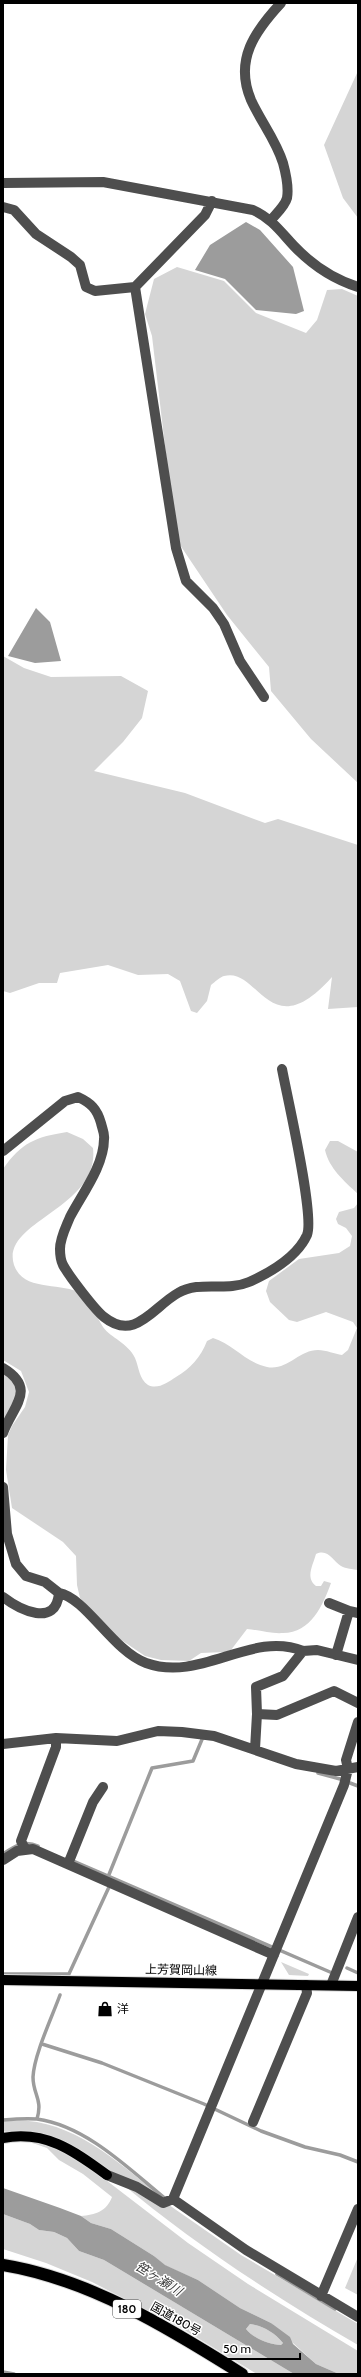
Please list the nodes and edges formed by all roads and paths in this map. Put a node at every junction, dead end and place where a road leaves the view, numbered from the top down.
1 (281, 3) edge
2 (3, 183) edge
3 (212, 201) junction
4 (3, 207) edge
5 (271, 220) junction
6 (135, 287) junction
7 (358, 287) edge
8 (264, 697) dead end
9 (282, 1069) dead end
10 (3, 1151) edge
11 (3, 1368) edge
12 (3, 1433) edge
13 (3, 1487) edge
14 (59, 1593) junction
15 (3, 1597) edge
16 (330, 1602) dead end
17 (353, 1612) edge
18 (303, 1651) junction
19 (336, 1655) junction
20 (358, 1660) edge
21 (358, 1703) edge
22 (257, 1714) junction
23 (358, 1722) edge
24 (56, 1738) junction
25 (3, 1744) edge
26 (255, 1749) junction
27 (358, 1767) edge
28 (348, 1770) junction
29 (103, 1787) dead end
30 (23, 1845) junction
31 (3, 1860) edge
32 (69, 1861) junction
33 (358, 1917) edge
34 (275, 1951) junction
35 (3, 1980) edge
36 (262, 1984) junction
37 (306, 1985) junction
38 (331, 1985) junction
39 (358, 1986) edge
40 (253, 2122) dead end
41 (3, 2138) edge
42 (107, 2175) joint
43 (169, 2201) junction
44 (358, 2209) edge
45 (3, 2265) edge
46 (321, 2296) junction
47 (358, 2317) edge
48 (242, 2374) edge

1 - 5 street
2 - 3 street
3 - 5 street
3 - 6 street
4 - 6 street
5 - 7 street
6 - 8 street
9 - 10 street
11 - 12 street
13 - 14 street
14 - 15 street
14 - 18 street
16 - 17 street
17 - 19 street
18 - 19 street
18 - 22 street
19 - 20 street
21 - 22 street
22 - 26 street
23 - 28 street
24 - 25 street
24 - 26 street
24 - 30 street
26 - 28 street
27 - 28 street
28 - 34 street
29 - 32 street
30 - 31 street
30 - 32 street
32 - 34 street
33 - 38 street
34 - 36 street
35 - 36 main road, 上芳賀岡山線
36 - 37 main road, 上芳賀岡山線
36 - 43 street
37 - 38 main road, 上芳賀岡山線
37 - 40 street
38 - 39 main road, 上芳賀岡山線
41 - 42 main road
42 - 43 street
43 - 46 street
44 - 46 street
45 - 48 highway, 国道180号 / 180
46 - 47 street

